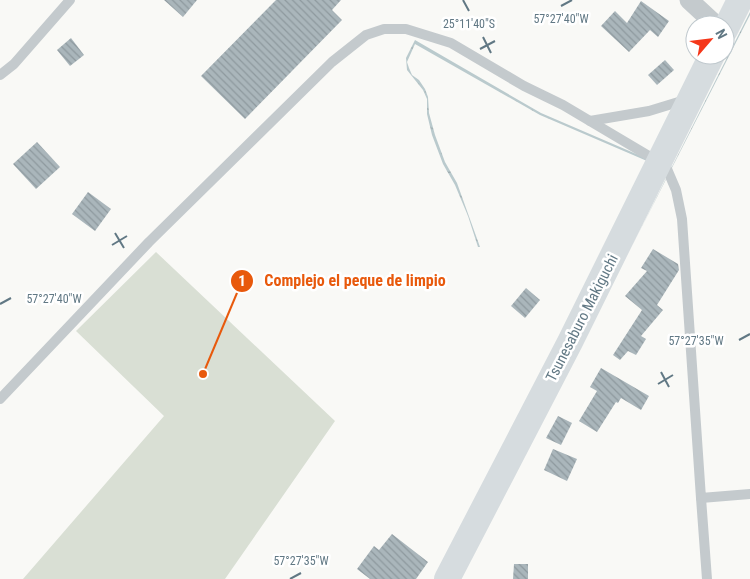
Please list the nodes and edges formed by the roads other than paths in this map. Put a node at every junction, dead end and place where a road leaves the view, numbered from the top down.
1 (70, 0) edge
2 (688, 0) edge
3 (740, 0) edge
4 (705, 15) edge
5 (732, 15) edge
6 (707, 65) edge
7 (0, 75) edge
8 (690, 98) junction
9 (590, 122) junction
10 (661, 161) junction
11 (0, 399) edge
12 (750, 494) edge
13 (701, 498) junction
14 (446, 579) edge
15 (707, 579) edge

1 - 7 lane
2 - 4 street
3 - 5 street
6 - 8 street, Tsunesaburo Makiguchi
8 - 9 lane
8 - 10 street, Tsunesaburo Makiguchi
9 - 10 lane
9 - 11 lane
10 - 13 lane
10 - 14 street, Tsunesaburo Makiguchi
12 - 13 lane
13 - 15 lane

